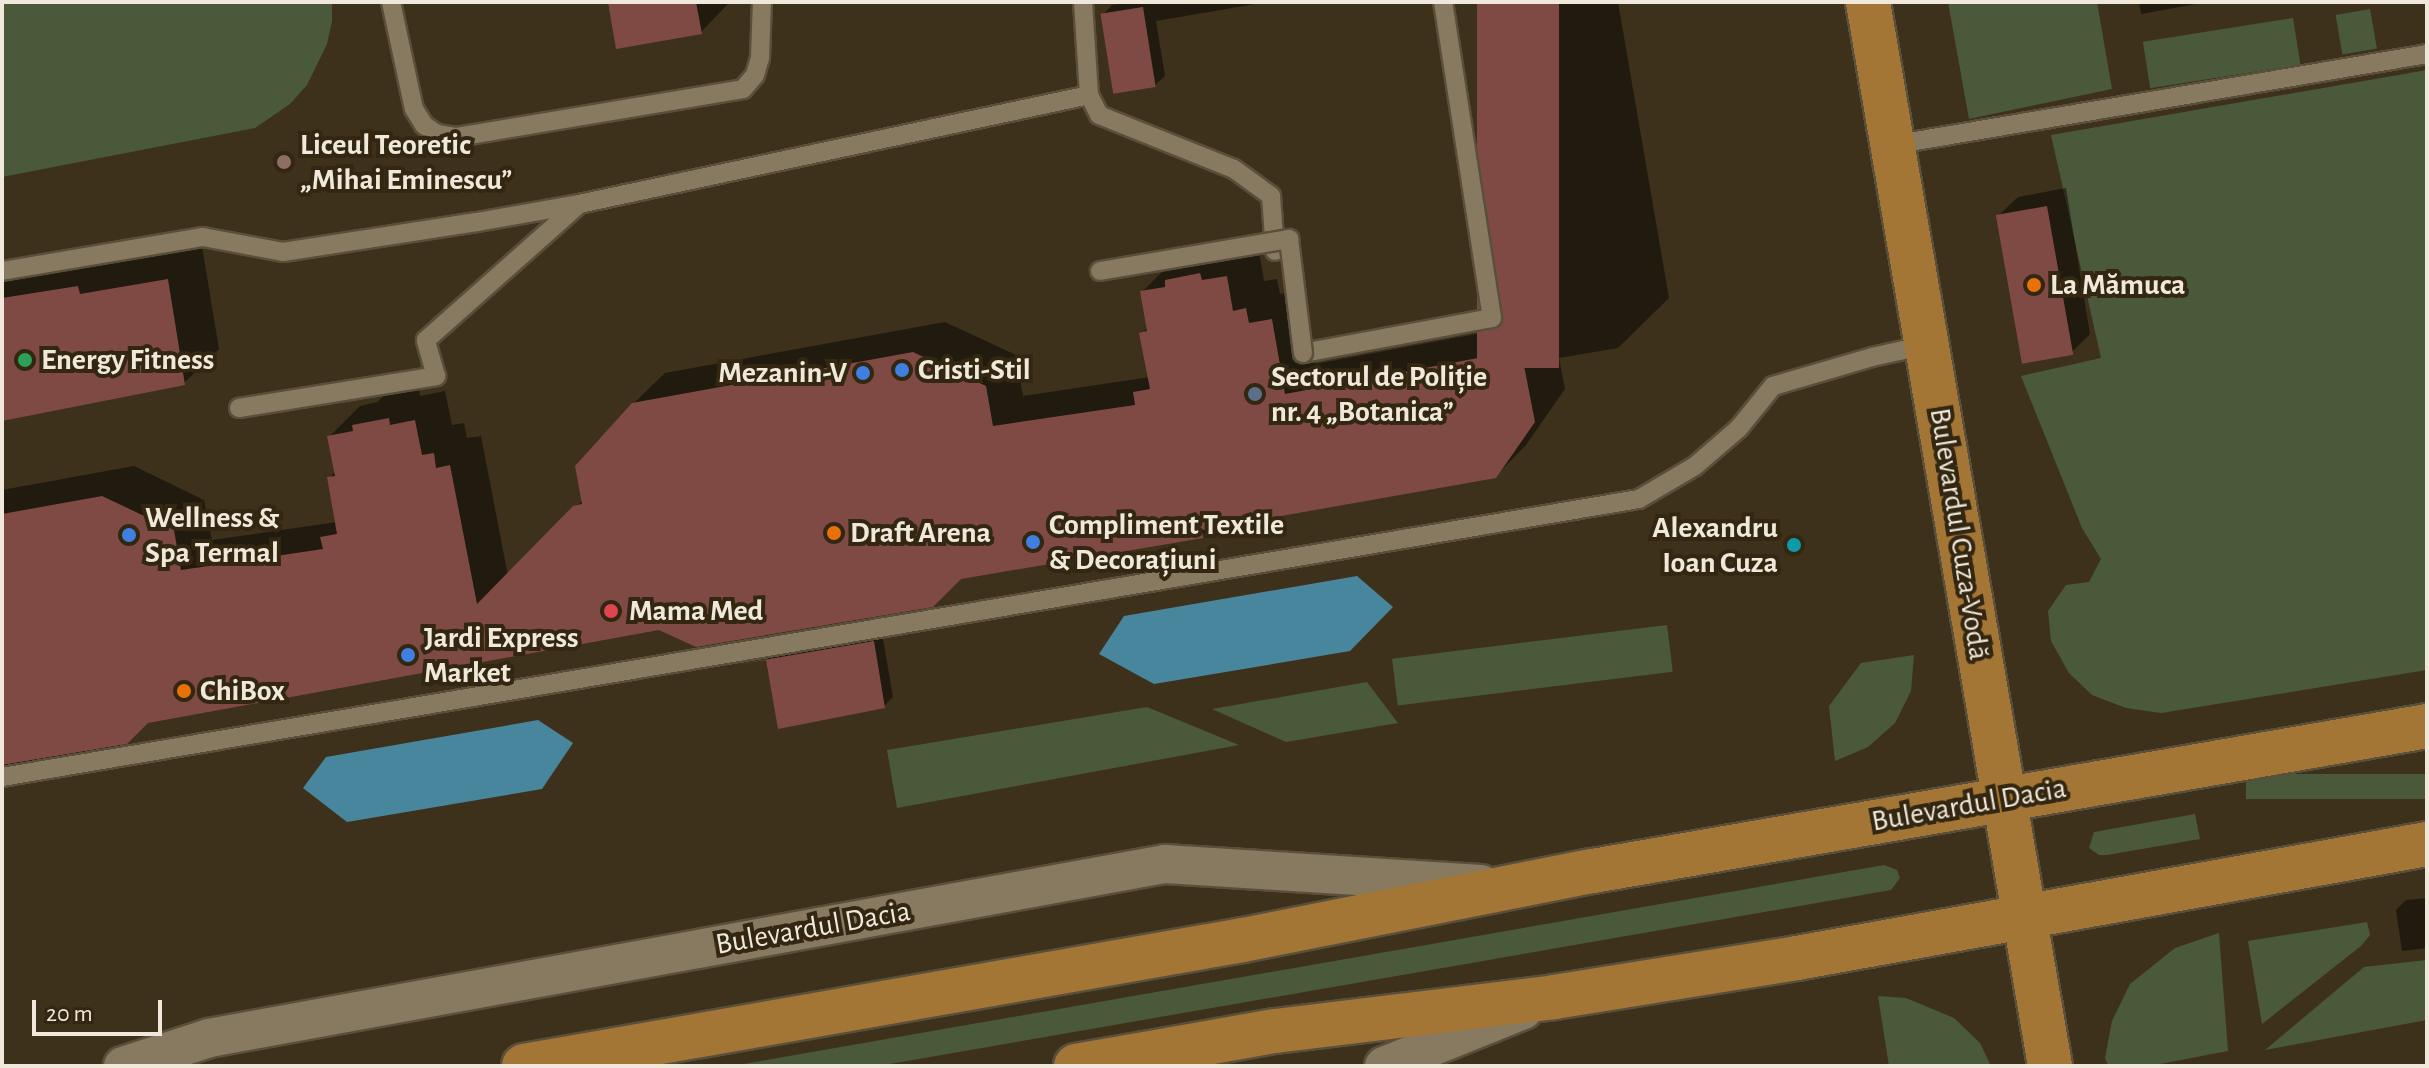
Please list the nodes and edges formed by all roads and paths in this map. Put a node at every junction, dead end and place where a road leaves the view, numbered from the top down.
1 (391, 2) edge
2 (762, 2) edge
3 (1083, 2) edge
4 (1443, 2) edge
5 (1868, 2) edge
6 (2427, 54) edge
7 (1089, 95) junction
8 (1892, 145) junction
9 (579, 204) junction
10 (1275, 251) dead end
11 (2, 271) edge
12 (1100, 271) dead end
13 (1926, 345) junction
14 (239, 408) dead end
15 (2427, 726) edge
16 (2, 777) edge
17 (2004, 800) junction
18 (2427, 844) edge
19 (1511, 886) junction
20 (2024, 918) junction
21 (1554, 997) junction
22 (123, 1066) edge
23 (524, 1066) edge
24 (1076, 1066) edge
25 (1384, 1066) edge
26 (2050, 1066) edge

1 - 2 lane
3 - 7 lane
4 - 12 lane, bridge
5 - 8 main road, Bulevardul Cuza-Vodă
6 - 8 lane
7 - 9 lane
7 - 10 lane
8 - 13 main road, Bulevardul Cuza-Vodă
9 - 11 lane
9 - 14 lane
13 - 16 lane
13 - 17 main road, Bulevardul Cuza-Vodă
15 - 17 main road, Bulevardul Dacia
17 - 19 main road, Bulevardul Dacia
17 - 20 main road, Bulevardul Cuza-Vodă
18 - 20 main road
19 - 22 street, Bulevardul Dacia
19 - 23 main road, Bulevardul Dacia
20 - 21 main road
20 - 26 main road, Bulevardul Cuza-Vodă
21 - 24 main road
21 - 25 street

